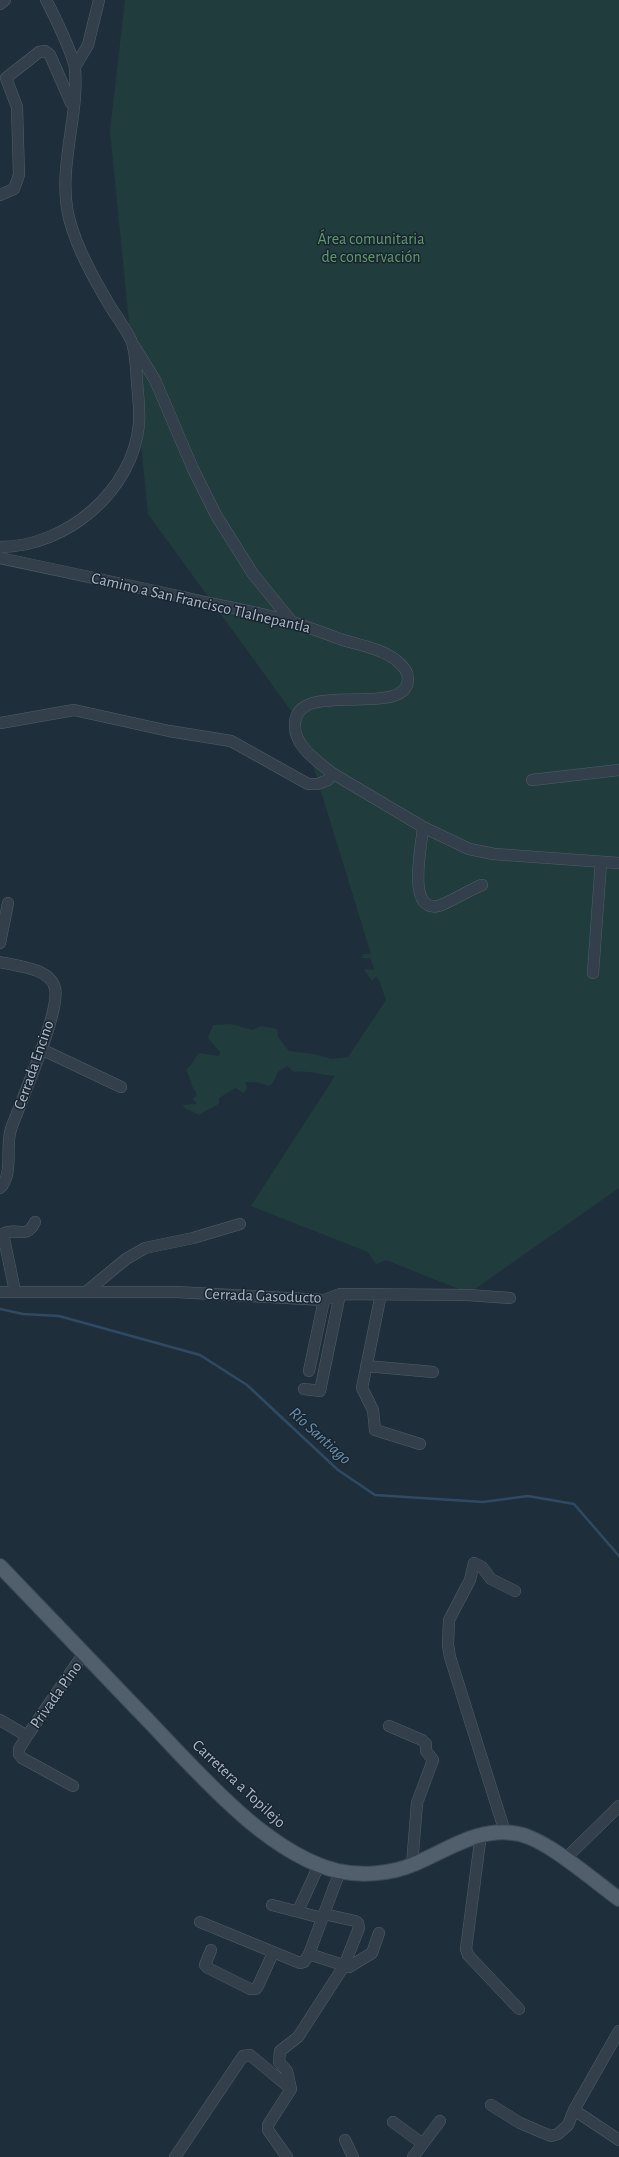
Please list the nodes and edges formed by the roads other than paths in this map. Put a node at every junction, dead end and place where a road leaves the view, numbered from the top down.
1 (5, 0) edge
2 (46, 0) edge
3 (99, 0) edge
4 (0, 4) edge
5 (75, 67) junction
6 (73, 110) junction
7 (0, 194) edge
8 (131, 341) junction
9 (0, 547) edge
10 (0, 558) edge
11 (292, 622) junction
12 (0, 722) edge
13 (619, 770) edge
14 (332, 772) junction
15 (532, 780) dead end
16 (423, 828) junction
17 (601, 862) junction
18 (619, 863) edge
19 (482, 885) dead end
20 (8, 903) dead end
21 (0, 943) edge
22 (0, 962) edge
23 (593, 973) dead end
24 (42, 1049) junction
25 (122, 1088) dead end
26 (0, 1188) edge
27 (35, 1222) dead end
28 (240, 1224) dead end
29 (15, 1291) junction
30 (0, 1292) edge
31 (86, 1292) junction
32 (340, 1294) junction
33 (381, 1294) junction
34 (510, 1298) dead end
35 (324, 1300) junction
36 (366, 1366) junction
37 (309, 1370) dead end
38 (433, 1372) dead end
39 (304, 1389) dead end
40 (420, 1444) dead end
41 (0, 1566) edge
42 (515, 1591) dead end
43 (84, 1653) junction
44 (0, 1720) edge
45 (389, 1726) dead end
46 (27, 1736) junction
47 (73, 1786) dead end
48 (619, 1806) edge
49 (505, 1832) junction
50 (481, 1834) junction
51 (565, 1859) junction
52 (319, 1865) junction
53 (412, 1865) junction
54 (340, 1871) junction
55 (619, 1899) edge
56 (272, 1905) dead end
57 (298, 1911) junction
58 (323, 1916) junction
59 (200, 1922) dead end
60 (379, 1933) dead end
61 (211, 1950) dead end
62 (273, 1953) junction
63 (309, 1954) junction
64 (344, 1966) junction
65 (519, 2009) dead end
66 (618, 2032) edge
67 (291, 2089) junction
68 (492, 2105) dead end
69 (574, 2110) junction
70 (440, 2120) dead end
71 (393, 2122) dead end
72 (345, 2140) dead end
73 (619, 2140) edge
74 (423, 2144) junction
75 (175, 2157) edge
76 (286, 2157) edge
77 (353, 2157) edge
78 (413, 2157) edge

1 - 4 street
2 - 5 street
3 - 5 street
5 - 6 street
6 - 7 street
6 - 8 street
8 - 9 street
8 - 11 street
10 - 11 street, Camino a San Francisco Tlalnepantla
11 - 14 street, Camino a San Francisco Tlalnepantla
12 - 14 street
13 - 15 street
14 - 16 street, Camino a San Francisco Tlalnepantla
16 - 17 street, Camino a San Francisco Tlalnepantla
16 - 19 street
17 - 18 street, Camino a San Francisco Tlalnepantla
17 - 23 street
20 - 21 street
22 - 24 street, Cerrada Encino
24 - 25 street
24 - 26 street, Cerrada Encino
27 - 29 street
28 - 31 street
29 - 30 street, Cerrada Gasoducto
29 - 31 street, Cerrada Gasoducto
31 - 35 street, Cerrada Gasoducto
32 - 33 street, Cerrada Gasoducto
32 - 35 street, Cerrada Gasoducto
32 - 39 street
33 - 34 street, Cerrada Gasoducto
33 - 36 street
35 - 37 street
36 - 38 street
36 - 40 street
41 - 43 main road, Carretera a Topilejo
42 - 49 street
43 - 46 street, Privada Pino
43 - 52 main road, Carretera a Topilejo
44 - 46 street
45 - 53 street
46 - 47 street, Privada Pino
48 - 51 street
49 - 50 main road, Carretera a Topilejo
49 - 51 main road, Carretera a Topilejo
50 - 53 main road, Carretera a Topilejo
50 - 65 street
51 - 55 main road, Carretera a Topilejo
52 - 54 main road, Carretera a Topilejo
52 - 57 street
53 - 54 main road, Carretera a Topilejo
54 - 58 street
56 - 57 street
57 - 58 street
58 - 63 street
58 - 64 street
59 - 62 street
60 - 64 street
61 - 62 street
62 - 63 street
63 - 64 street
64 - 67 street
66 - 69 street
67 - 75 street
67 - 76 street
68 - 69 street
69 - 73 street
70 - 74 street
71 - 74 street
72 - 77 street
74 - 78 street

